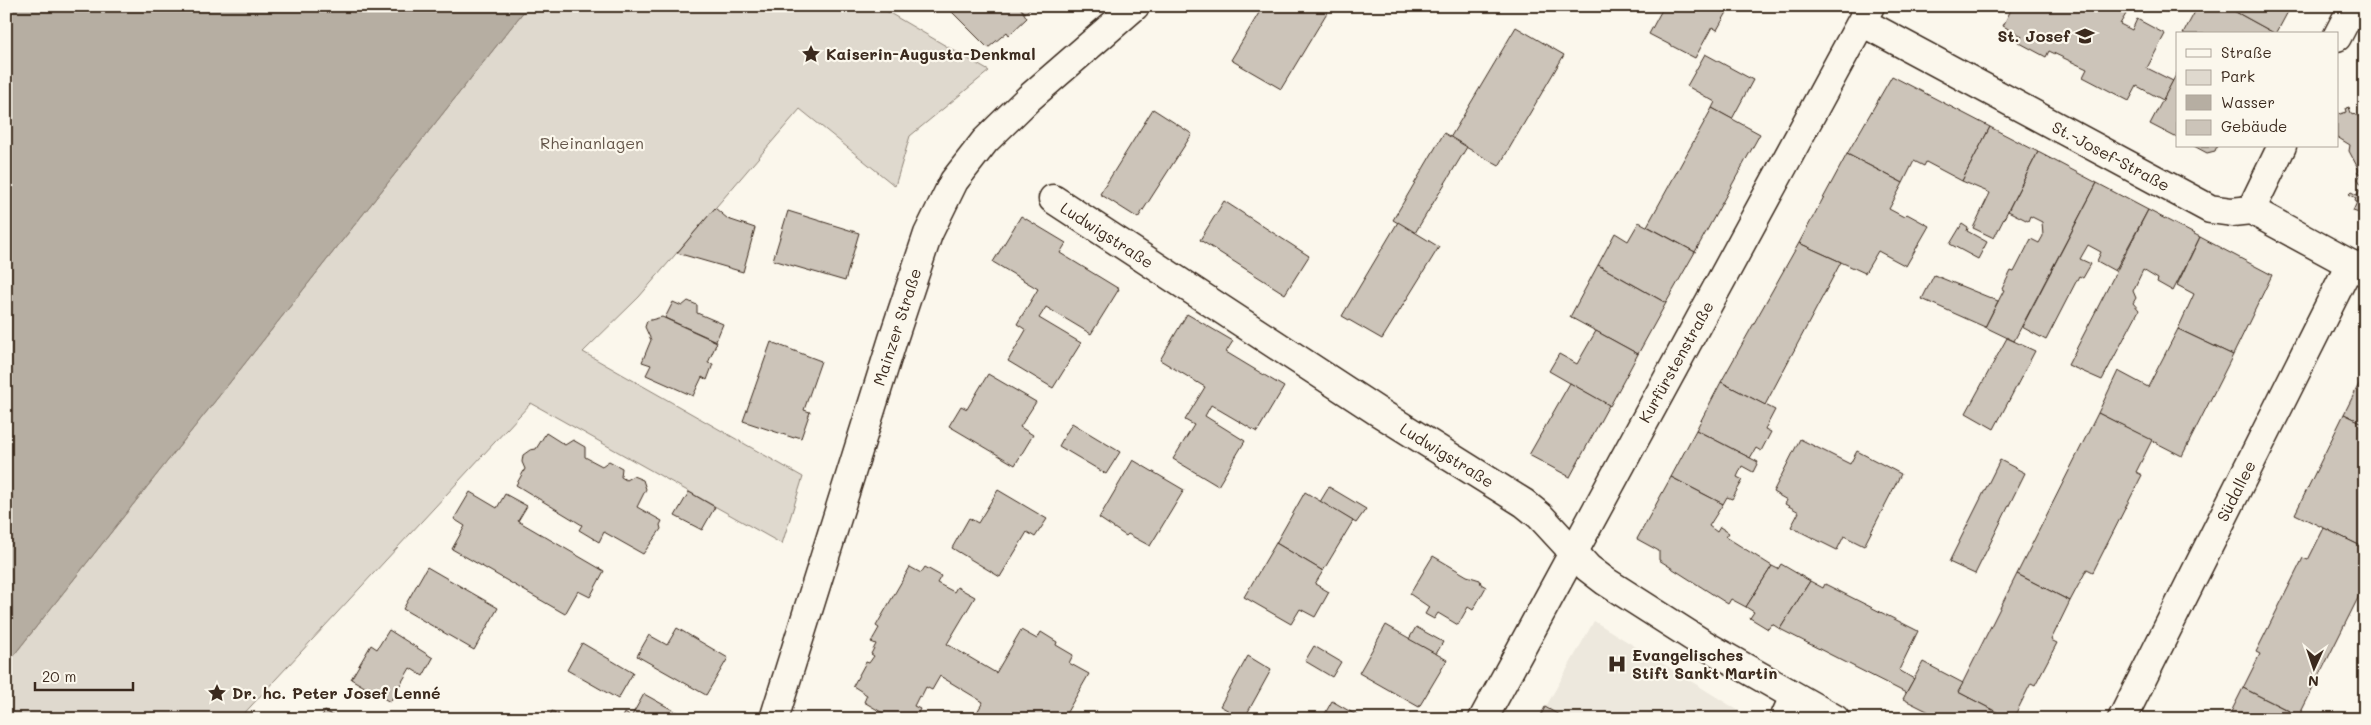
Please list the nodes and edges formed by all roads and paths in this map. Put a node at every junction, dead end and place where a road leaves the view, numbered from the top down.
1 (1135, 6) edge
2 (2353, 6) edge
3 (1866, 14) edge
4 (2338, 35) edge
5 (2281, 148) edge
6 (1052, 199) dead end
7 (2251, 210) junction
8 (2357, 268) edge
9 (1572, 552) junction
10 (1789, 708) edge
11 (774, 719) edge
12 (1483, 719) edge
13 (1834, 719) edge
14 (2122, 719) edge

1 - 11 street, Mainzer Straße
2 - 4 street
3 - 7 street, St.-Josef-Straße
3 - 9 street, Kurfürstenstraße
5 - 7 street
6 - 9 street, Ludwigstraße
7 - 8 street
8 - 14 street, Südallee
9 - 10 street, Ludwigstraße
9 - 12 street, Kurfürstenstraße
10 - 13 street, Ludwigstraße

